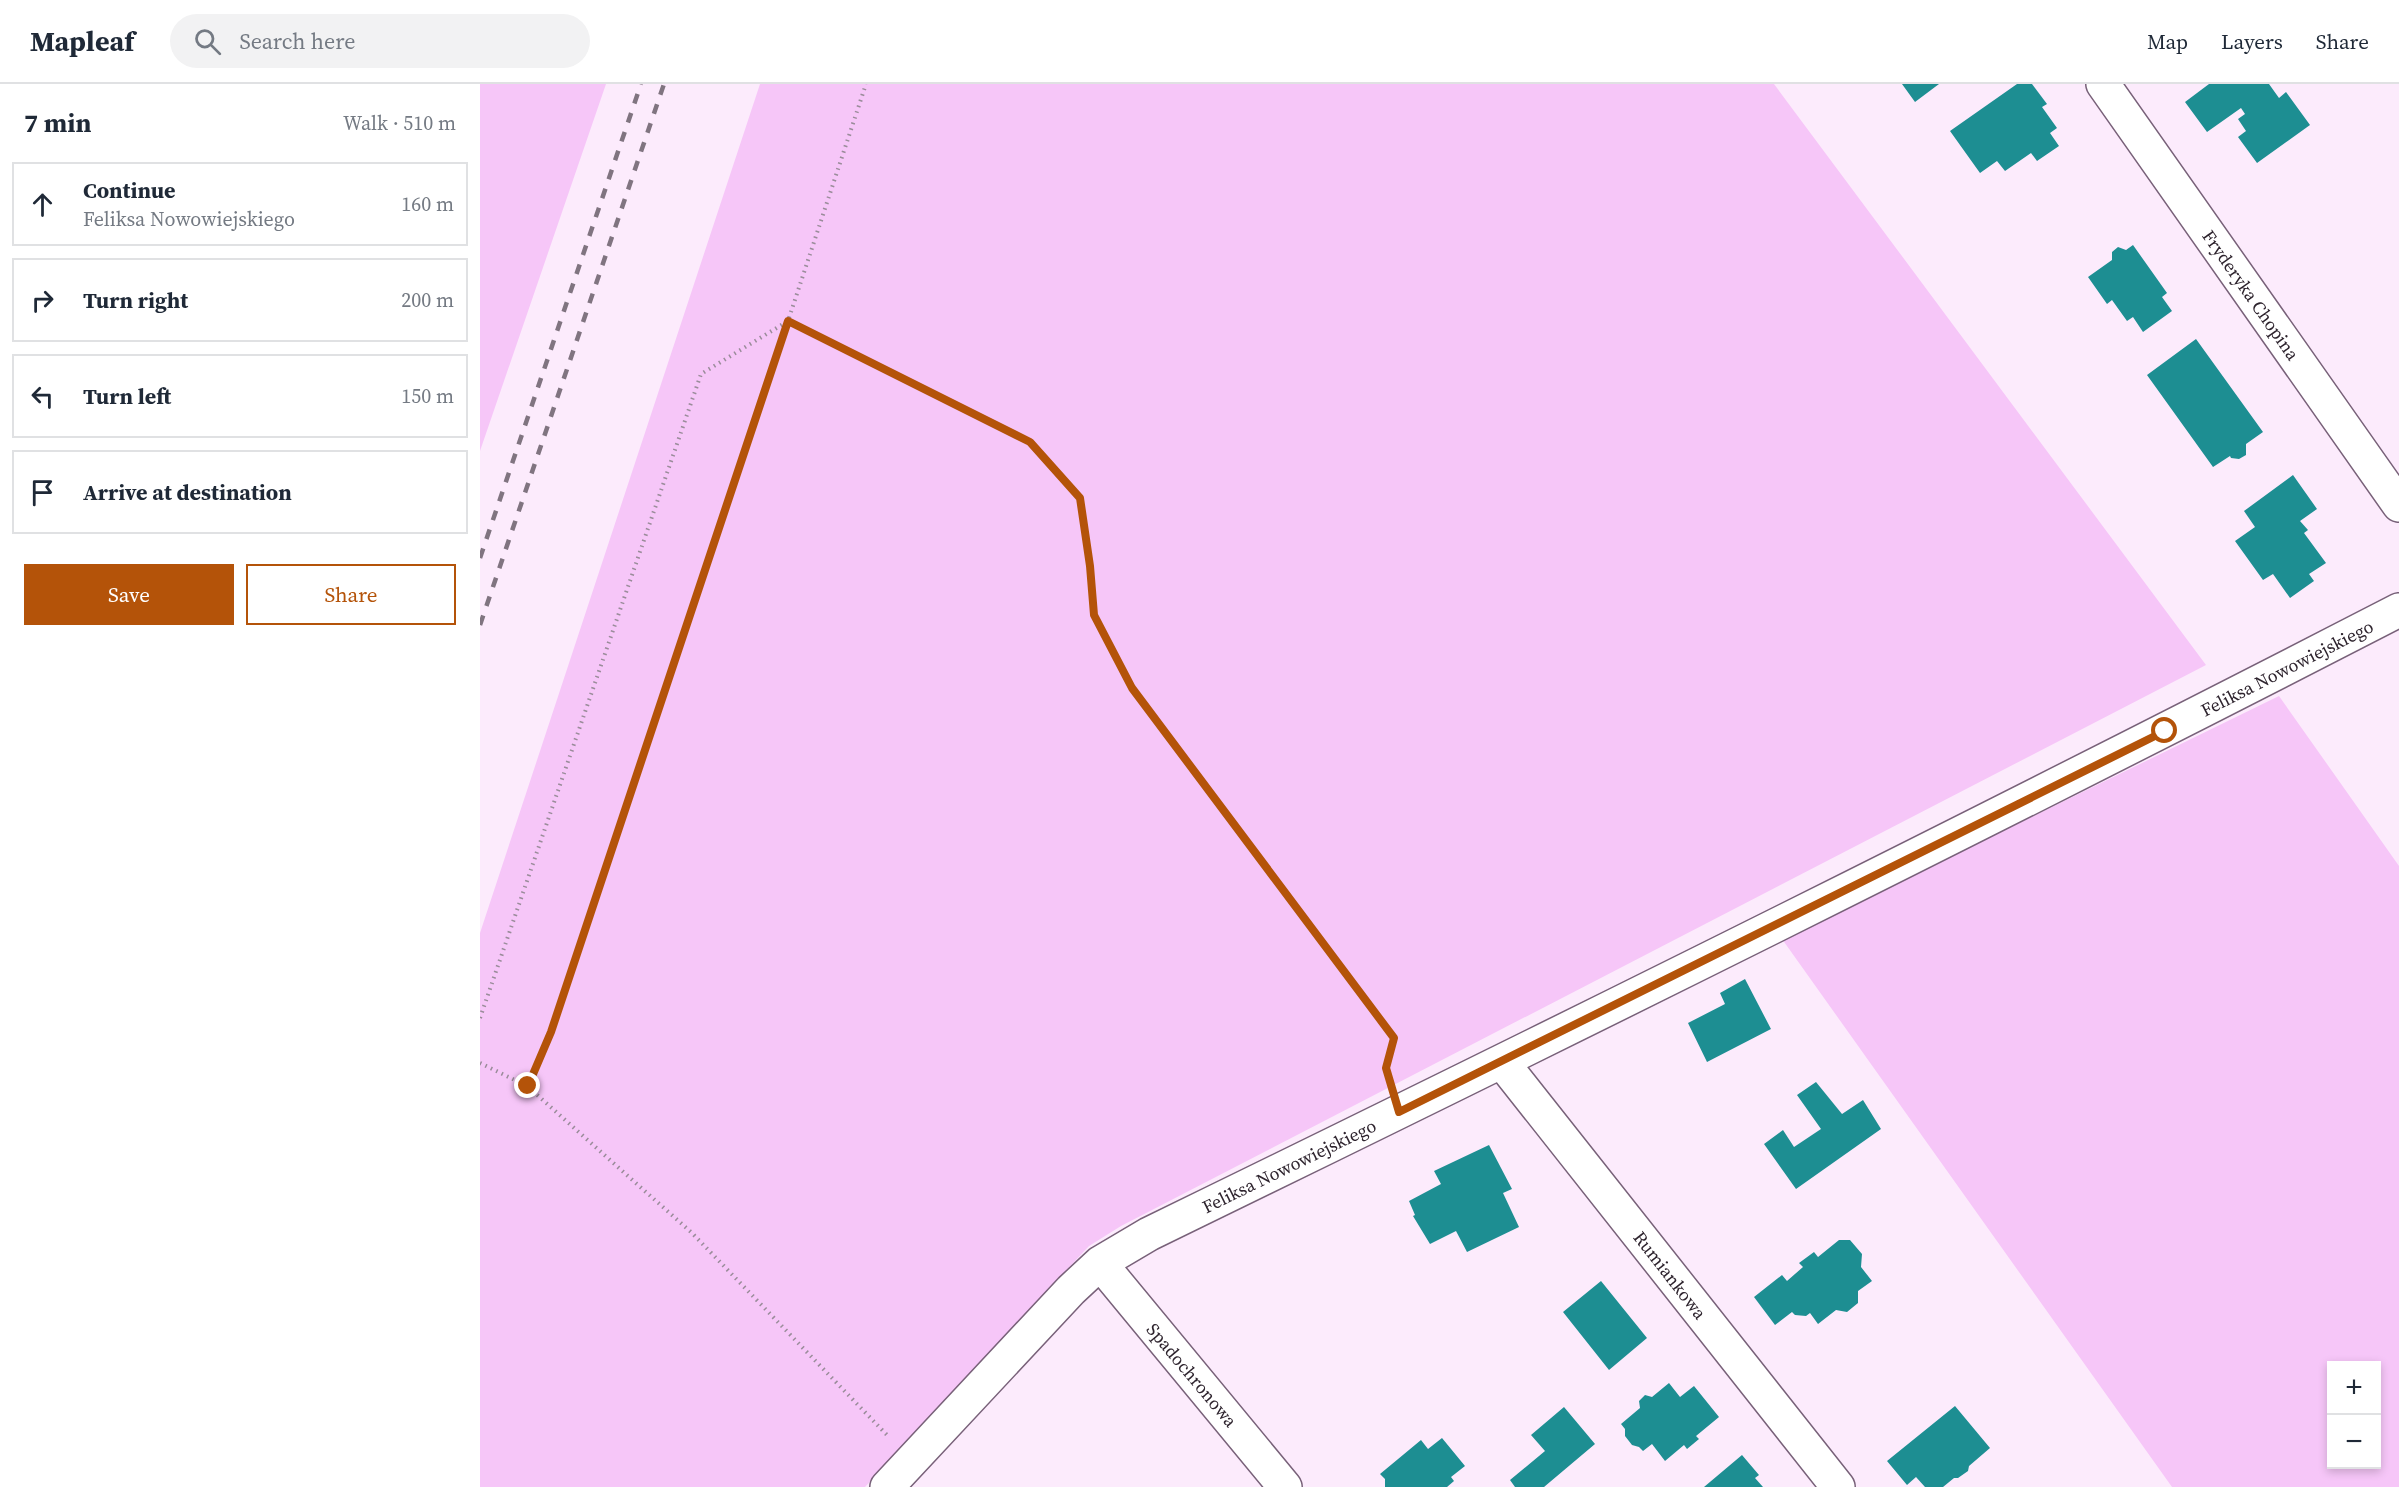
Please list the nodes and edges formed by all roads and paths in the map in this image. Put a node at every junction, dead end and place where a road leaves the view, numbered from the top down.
1 (866, 84) edge
2 (2103, 84) edge
3 (788, 321) junction
4 (2399, 505) edge
5 (2399, 610) edge
6 (480, 1018) edge
7 (1502, 1062) junction
8 (480, 1063) edge
9 (528, 1086) junction
10 (1399, 1112) junction
11 (1100, 1263) junction
12 (911, 1461) junction
13 (887, 1487) edge
14 (1285, 1487) edge
15 (1838, 1487) edge

1 - 3 path
2 - 4 street, Fryderyka Chopina
3 - 6 path
3 - 9 path
3 - 10 path
5 - 7 street, Feliksa Nowowiejskiego
7 - 10 street, Feliksa Nowowiejskiego
7 - 15 street, Rumiankowa
8 - 9 path
9 - 12 path
10 - 11 street, Feliksa Nowowiejskiego
11 - 12 street, Feliksa Nowowiejskiego
11 - 14 street, Spadochronowa
12 - 13 street, Feliksa Nowowiejskiego

